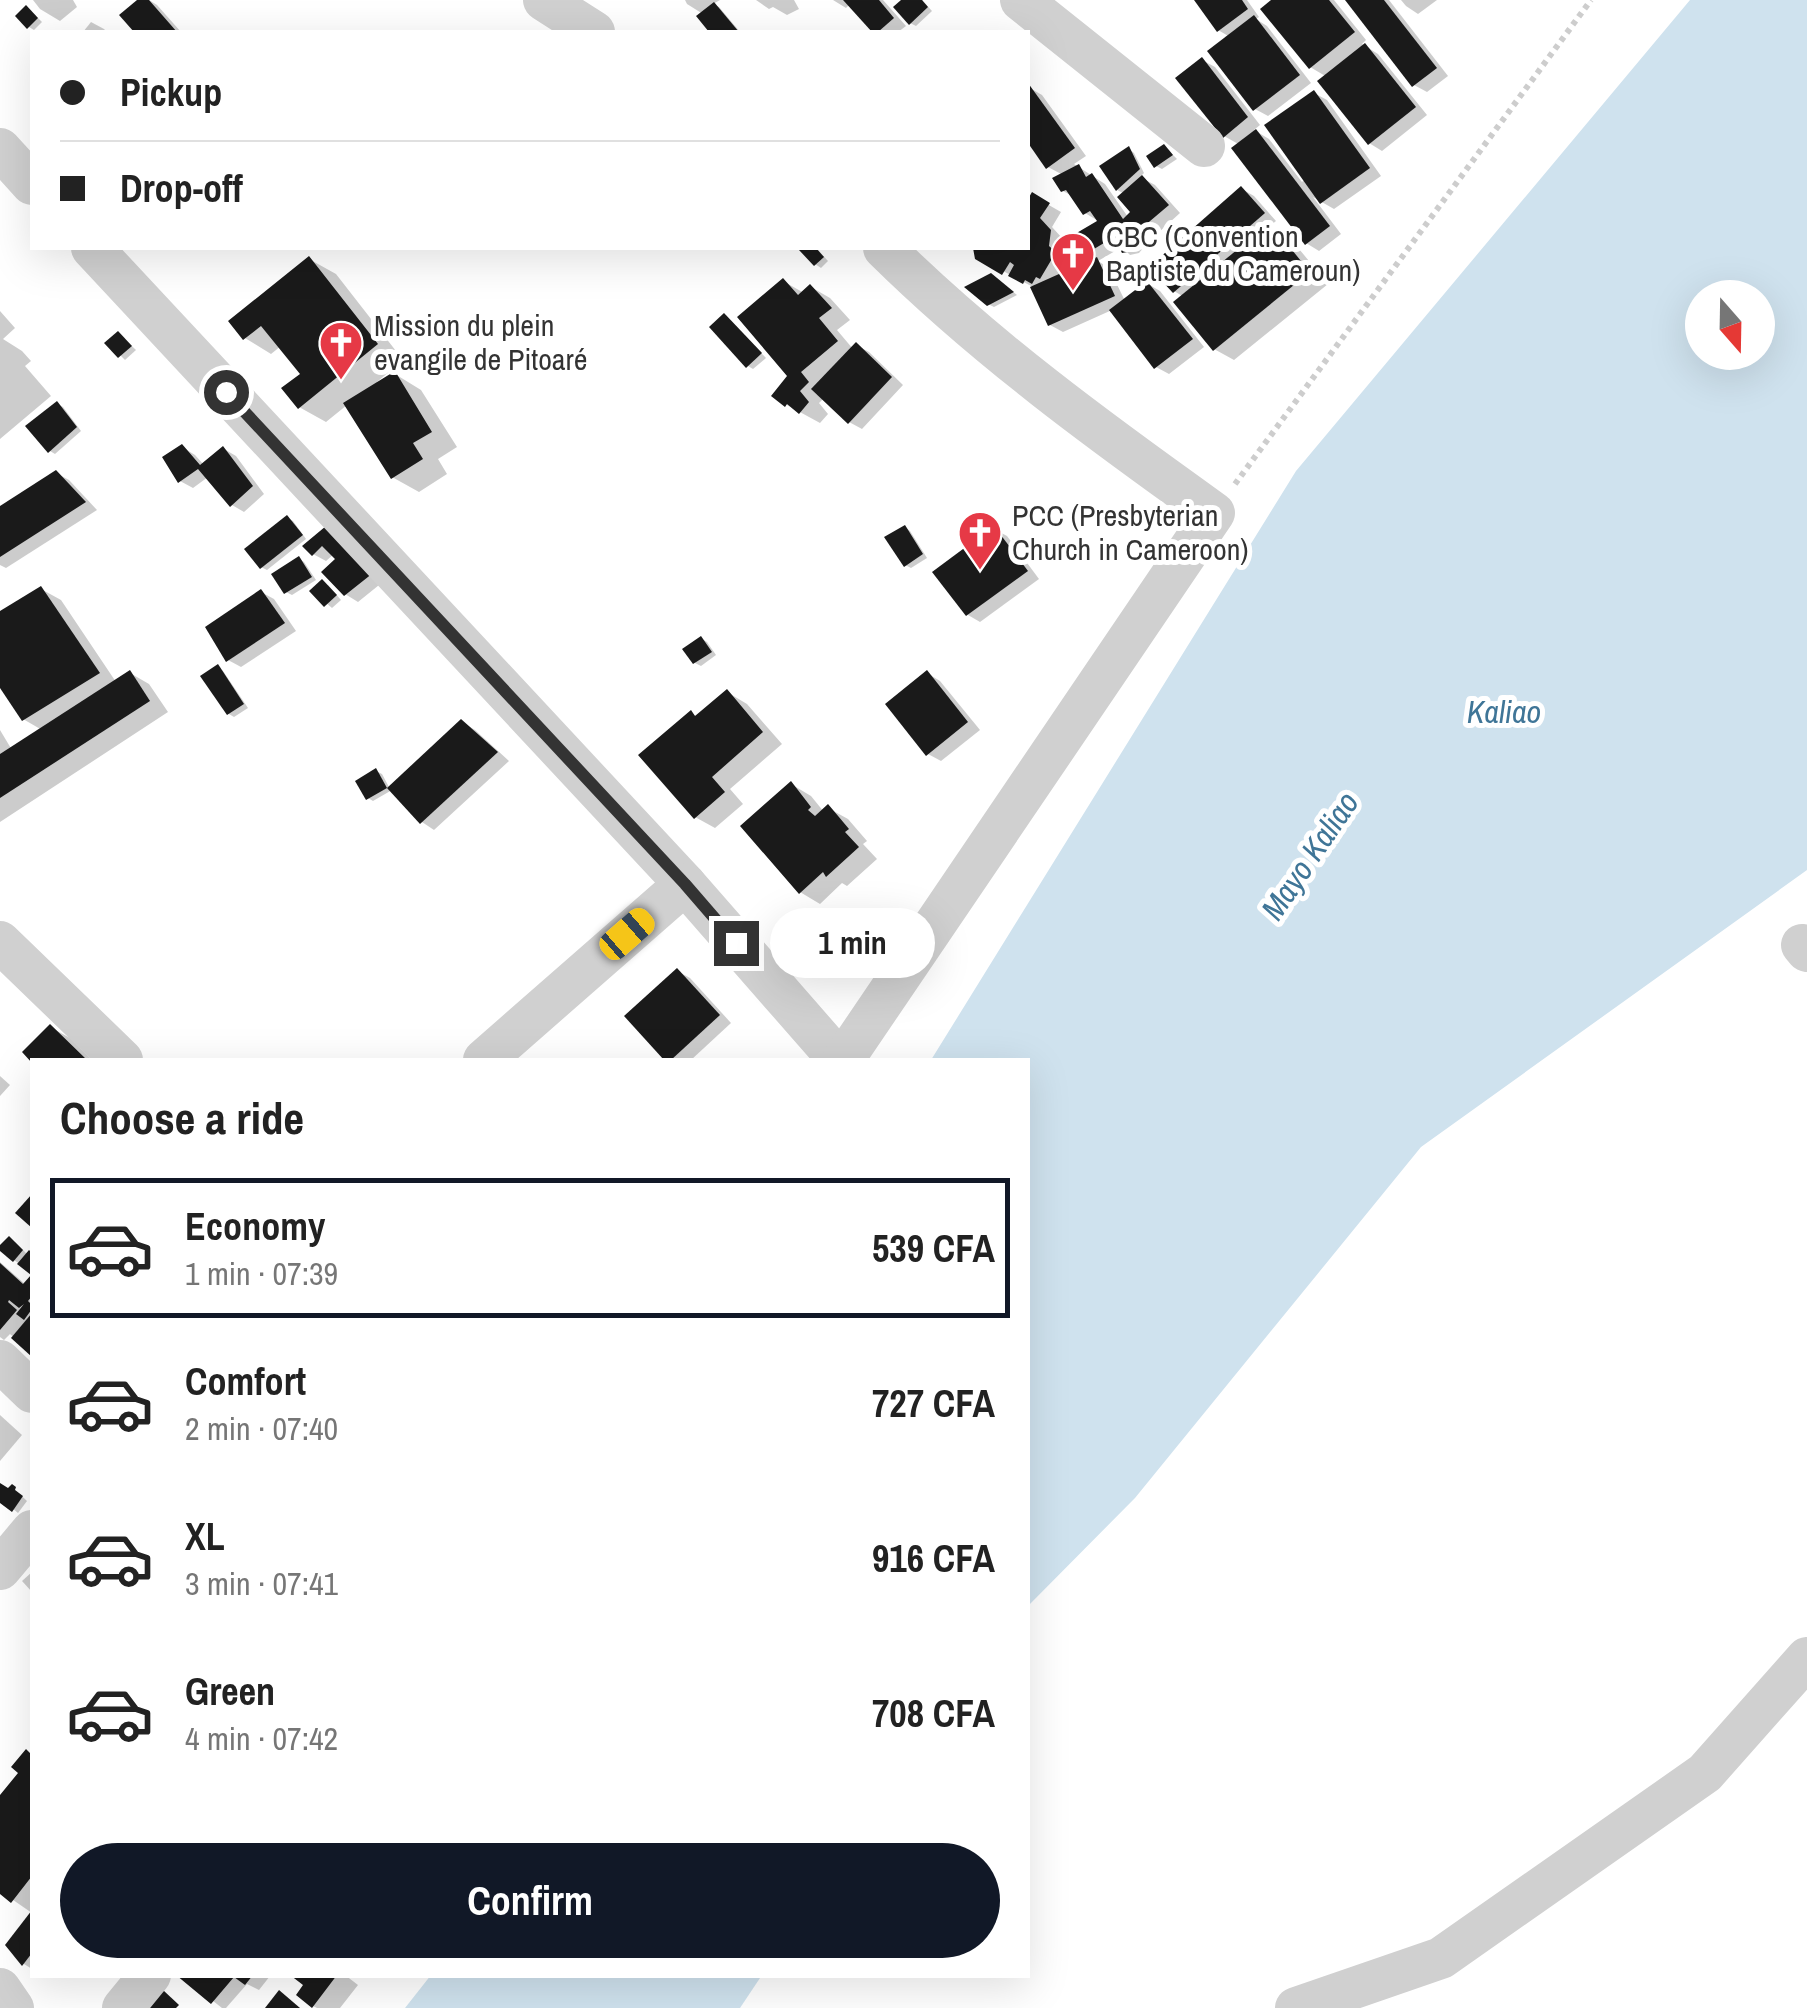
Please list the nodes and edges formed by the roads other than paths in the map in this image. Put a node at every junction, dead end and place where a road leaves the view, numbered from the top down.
1 (544, 0) edge
2 (1020, 0) edge
3 (591, 30) edge
4 (1204, 146) dead end
5 (0, 149) edge
6 (30, 182) edge
7 (94, 250) edge
8 (886, 250) edge
9 (685, 884) junction
10 (0, 942) edge
11 (120, 1058) edge
12 (486, 1058) edge
13 (839, 1058) edge
14 (842, 1058) edge
15 (0, 1361) edge
16 (30, 1390) edge
17 (30, 1533) edge
18 (0, 1569) edge
19 (1807, 1658) edge
20 (148, 1978) edge
21 (0, 1989) edge
22 (13, 2008) edge
23 (123, 2008) edge
24 (1296, 2008) edge

1 - 3 street
2 - 4 street
5 - 6 street
7 - 9 street
8 - 14 street
9 - 12 street
9 - 13 street
10 - 11 street
15 - 16 street
17 - 18 street
19 - 24 street
20 - 23 street
21 - 22 street

